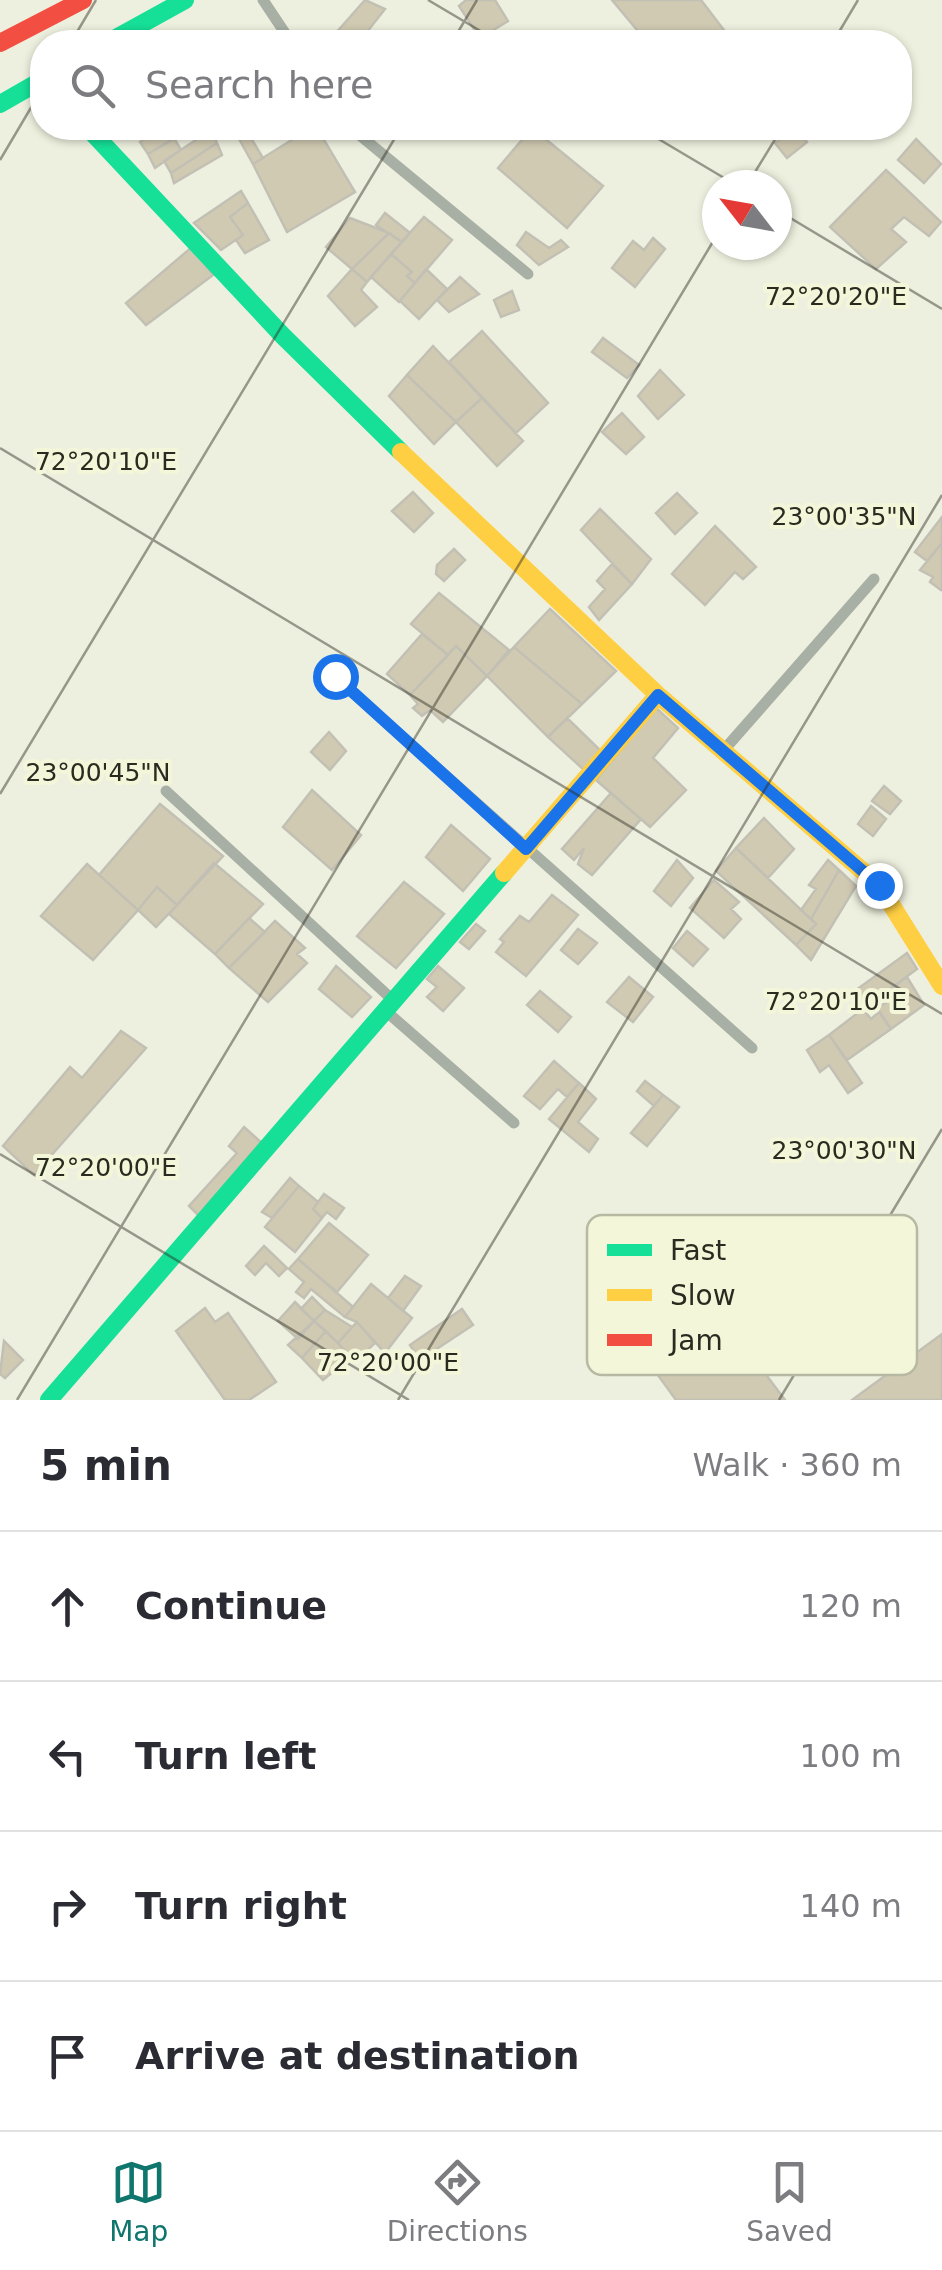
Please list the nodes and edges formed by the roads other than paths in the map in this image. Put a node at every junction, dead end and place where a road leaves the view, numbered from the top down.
1 (83, 0) edge
2 (185, 0) edge
3 (263, 0) edge
4 (131, 30) edge
5 (283, 30) edge
6 (0, 43) edge
7 (30, 87) edge
8 (0, 104) edge
9 (99, 140) edge
10 (366, 140) edge
11 (528, 274) dead end
12 (874, 580) dead end
13 (335, 676) dead end
14 (658, 695) junction
15 (723, 751) junction
16 (166, 790) dead end
17 (526, 849) junction
18 (942, 986) edge
19 (391, 1007) junction
20 (752, 1048) dead end
21 (514, 1123) dead end
22 (50, 1400) edge

1 - 6 main road
2 - 4 main road
3 - 5 street
7 - 8 main road
9 - 14 main road
10 - 11 street
12 - 15 street
13 - 17 street
14 - 15 main road
14 - 17 main road
15 - 18 main road
16 - 19 street
17 - 19 main road
17 - 20 street
19 - 21 street
19 - 22 main road

